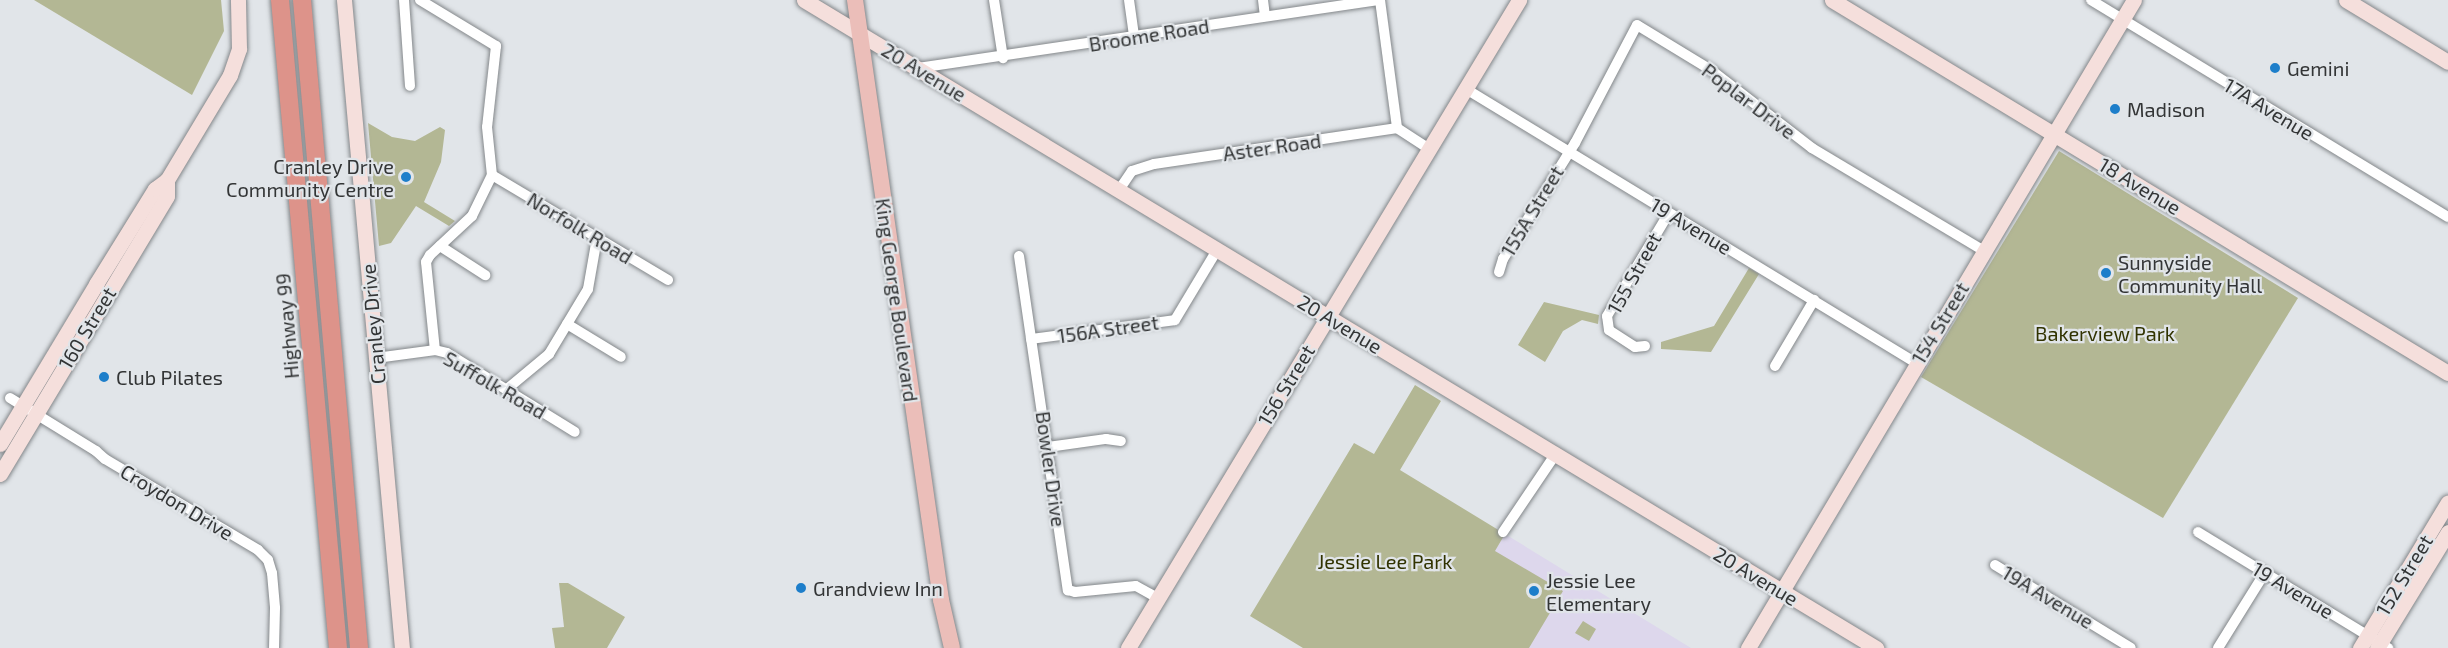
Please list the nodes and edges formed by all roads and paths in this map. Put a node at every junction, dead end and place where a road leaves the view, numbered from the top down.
1 (238, 0) edge
2 (280, 0) edge
3 (302, 0) edge
4 (344, 0) edge
5 (404, 0) edge
6 (420, 0) edge
7 (804, 0) edge
8 (855, 0) edge
9 (994, 0) edge
10 (1129, 0) edge
11 (1263, 0) edge
12 (1380, 0) edge
13 (1519, 0) edge
14 (1832, 0) edge
15 (2091, 0) edge
16 (2134, 0) edge
17 (2346, 0) edge
18 (1265, 16) junction
19 (2122, 19) junction
20 (860, 34) junction
21 (1134, 37) junction
22 (1003, 58) junction
23 (2448, 62) edge
24 (918, 68) junction
25 (410, 86) dead end
26 (1466, 89) junction
27 (1397, 128) junction
28 (2054, 134) junction
29 (1429, 149) junction
30 (1569, 152) junction
31 (492, 175) junction
32 (1119, 190) junction
33 (1669, 213) junction
34 (2448, 217) edge
35 (597, 238) junction
36 (440, 246) junction
37 (1217, 250) junction
38 (1984, 251) junction
39 (1019, 256) dead end
40 (1499, 272) dead end
41 (485, 275) dead end
42 (668, 280) dead end
43 (1814, 300) junction
44 (1327, 316) junction
45 (567, 324) junction
46 (1031, 339) junction
47 (1645, 346) dead end
48 (435, 350) junction
49 (621, 357) dead end
50 (376, 358) junction
51 (1917, 363) junction
52 (1775, 366) dead end
53 (2448, 373) edge
54 (507, 389) junction
55 (23, 406) junction
56 (575, 432) dead end
57 (1121, 441) dead end
58 (0, 444) edge
59 (1048, 447) junction
60 (1555, 455) junction
61 (0, 474) edge
62 (2448, 502) edge
63 (1503, 532) dead end
64 (2198, 532) dead end
65 (2448, 532) edge
66 (1995, 565) dead end
67 (2264, 574) junction
68 (1781, 591) junction
69 (1158, 598) junction
70 (941, 600) junction
71 (2374, 644) edge
72 (273, 648) edge
73 (338, 648) edge
74 (359, 648) edge
75 (402, 648) edge
76 (945, 648) edge
77 (952, 648) edge
78 (1128, 648) edge
79 (1748, 648) edge
80 (1876, 648) edge
81 (2131, 648) edge
82 (2218, 648) edge

1 - 55 street, 160 Street
2 - 73 highway, Highway 99
3 - 74 highway
4 - 50 street, Cranley Drive
5 - 25 street
6 - 31 street
7 - 20 street, 20 Avenue
8 - 20 main road, King George Boulevard
9 - 22 street
10 - 21 street
11 - 18 street
12 - 18 street, Broome Road
12 - 27 street
13 - 26 street, 156 Street
14 - 28 street, 18 Avenue
15 - 19 street, 17A Avenue
16 - 19 street, 154 Street
17 - 23 street
18 - 21 street, Broome Road
19 - 28 street, 154 Street
19 - 34 street, 17A Avenue
20 - 24 street, 20 Avenue
20 - 70 main road, King George Boulevard
21 - 22 street, Broome Road
22 - 24 street, Broome Road
24 - 32 street, 20 Avenue
26 - 29 street, 156 Street
26 - 30 street, 19 Avenue
27 - 29 street
27 - 32 street, Aster Road
28 - 38 street, 154 Street
28 - 53 street, 18 Avenue
29 - 44 street, 156 Street
30 - 33 street, 19 Avenue
30 - 38 street, Poplar Drive
30 - 40 street, 155A Street
31 - 35 street, Norfolk Road
31 - 36 street
32 - 37 street, 20 Avenue
33 - 43 street, 19 Avenue
33 - 47 street, 155 Street
35 - 42 street, Norfolk Road
35 - 45 street
36 - 41 street
36 - 48 street
37 - 44 street, 20 Avenue
37 - 46 street, 156A Street
38 - 51 street, 154 Street
39 - 46 street, Bowler Drive
43 - 51 street, 19 Avenue
43 - 52 street
44 - 60 street, 20 Avenue
44 - 69 street, 156 Street
45 - 49 street
45 - 54 street
46 - 59 street, Bowler Drive
48 - 50 street, Suffolk Road
48 - 54 street, Suffolk Road
50 - 75 street, Cranley Drive
51 - 68 street, 154 Street
54 - 56 street, Suffolk Road
55 - 58 street, 160 Street
55 - 61 street, 160 Street
55 - 72 street, Croydon Drive
57 - 59 street
59 - 69 street, Bowler Drive
60 - 63 street
60 - 68 street, 20 Avenue
62 - 71 street, 152 Street
64 - 67 street, 19 Avenue
65 - 71 street, 152 Street
66 - 81 street, 19A Avenue
67 - 71 street, 19 Avenue
67 - 82 street
68 - 79 street, 154 Street
68 - 80 street, 20 Avenue
69 - 78 street, 156 Street
70 - 76 main road, King George Boulevard
70 - 77 main road, King George Boulevard

